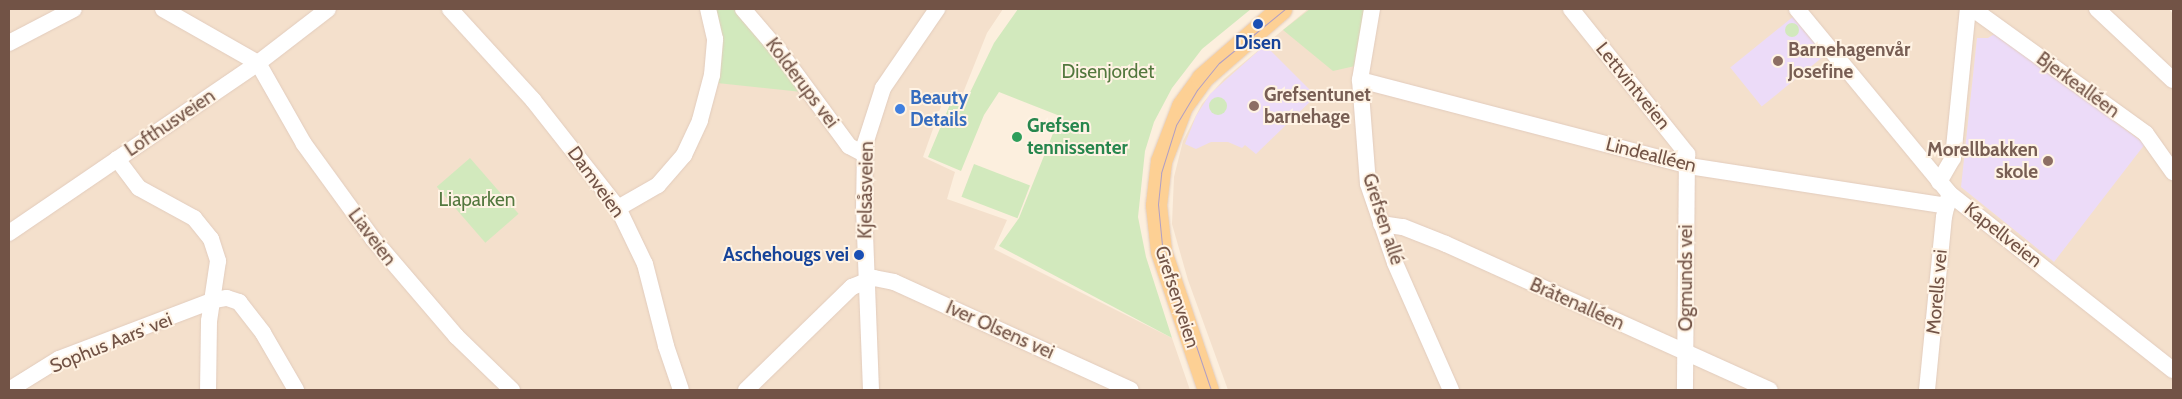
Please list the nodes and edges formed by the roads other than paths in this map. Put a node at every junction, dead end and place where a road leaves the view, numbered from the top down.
1 (74, 9) edge
2 (163, 9) edge
3 (328, 9) edge
4 (450, 9) edge
5 (708, 9) edge
6 (743, 9) edge
7 (937, 9) edge
8 (1281, 9) edge
9 (1372, 9) edge
10 (1571, 9) edge
11 (1797, 9) edge
12 (1968, 9) edge
13 (1972, 9) edge
14 (2097, 9) edge
15 (9, 43) edge
16 (258, 63) junction
17 (1360, 80) junction
18 (2173, 80) edge
19 (864, 154) junction
20 (117, 158) junction
21 (1689, 166) junction
22 (2173, 172) edge
23 (1945, 194) junction
24 (618, 208) junction
25 (1382, 224) junction
26 (9, 233) edge
27 (867, 280) junction
28 (214, 300) junction
29 (1686, 353) junction
30 (2173, 370) edge
31 (9, 390) edge
32 (208, 390) edge
33 (296, 390) edge
34 (512, 390) edge
35 (681, 390) edge
36 (746, 390) edge
37 (871, 390) edge
38 (1131, 390) edge
39 (1208, 390) edge
40 (1451, 390) edge
41 (1685, 390) edge
42 (1770, 390) edge
43 (1927, 390) edge

1 - 15 street
2 - 16 street
3 - 16 street, Lofthusveien
4 - 24 street, Damveien
5 - 24 street
6 - 19 street, Kolderups vei
7 - 19 street, Kjelsåsveien
8 - 39 main road, Grefsenveien
9 - 17 street, Grefsen allé
10 - 21 street, Lettvintveien
11 - 23 street, Kapellveien
12 - 23 street, Morells vei
13 - 22 street, Bjerkealléen
14 - 18 street
16 - 20 street, Lofthusveien
16 - 34 street, Liaveien
17 - 21 street, Lindealléen
17 - 25 street, Grefsen allé
19 - 27 street, Kjelsåsveien
20 - 26 street, Lofthusveien
20 - 28 street
21 - 23 street, Lindealléen
21 - 29 street, Ogmunds vei
23 - 30 street, Kapellveien
23 - 43 street, Morells vei
24 - 35 street, Damveien
25 - 29 street, Bråtenalléen
25 - 40 street, Grefsen allé
27 - 36 street
27 - 37 street, Kjelsåsveien
27 - 38 street, Iver Olsens vei
28 - 31 street, Sophus Aars' vei
28 - 32 street
28 - 33 street
29 - 41 street, Ogmunds vei
29 - 42 street, Bråtenalléen

